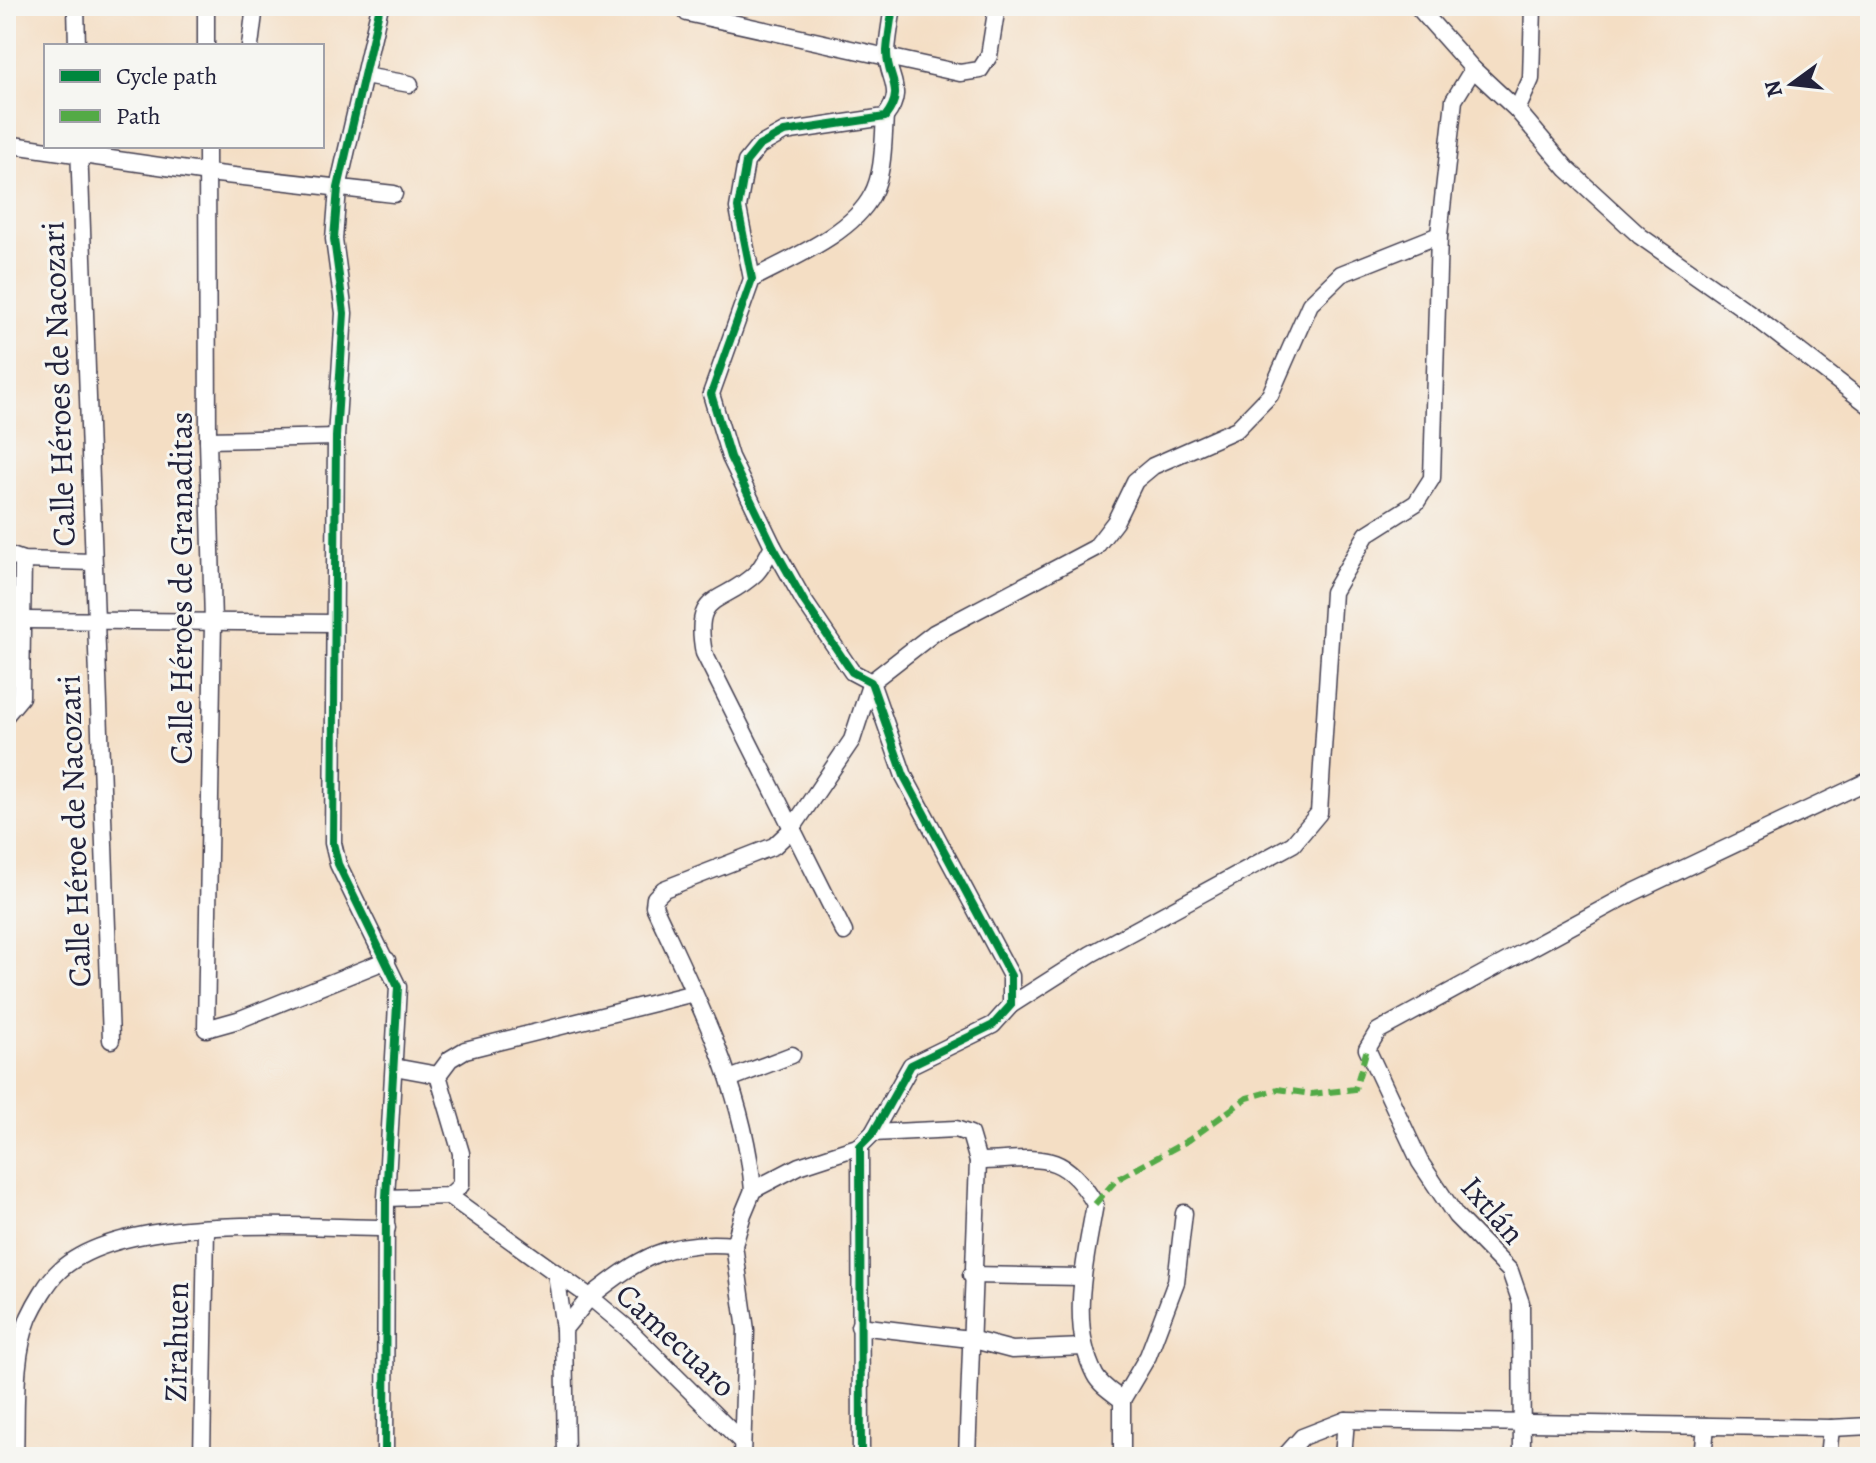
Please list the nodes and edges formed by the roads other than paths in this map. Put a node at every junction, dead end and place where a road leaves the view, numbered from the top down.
1 (76, 6) edge
2 (206, 6) edge
3 (255, 6) edge
4 (380, 6) edge
5 (682, 6) edge
6 (893, 6) edge
7 (997, 6) edge
8 (1417, 6) edge
9 (1533, 6) edge
10 (77, 44) edge
11 (206, 44) edge
12 (250, 44) edge
13 (887, 55) junction
14 (1473, 69) junction
15 (364, 76) junction
16 (410, 84) dead end
17 (1517, 110) junction
18 (885, 117) junction
19 (6, 144) edge
20 (44, 148) edge
21 (48, 148) edge
22 (207, 148) edge
23 (79, 151) edge
24 (208, 173) junction
25 (338, 188) junction
26 (394, 194) dead end
27 (1439, 235) junction
28 (752, 279) junction
29 (1870, 406) edge
30 (336, 437) junction
31 (208, 440) junction
32 (773, 546) junction
33 (6, 554) edge
34 (23, 560) junction
35 (92, 562) junction
36 (25, 620) junction
37 (94, 620) junction
38 (213, 622) junction
39 (333, 623) junction
40 (871, 682) junction
41 (6, 715) edge
42 (1870, 780) edge
43 (791, 830) junction
44 (844, 932) dead end
45 (387, 960) junction
46 (694, 993) junction
47 (1011, 1005) junction
48 (111, 1040) dead end
49 (792, 1055) dead end
50 (394, 1067) junction
51 (438, 1075) junction
52 (732, 1078) junction
53 (873, 1133) junction
54 (860, 1146) junction
55 (978, 1161) junction
56 (753, 1190) junction
57 (449, 1196) junction
58 (386, 1198) junction
59 (1184, 1213) dead end
60 (206, 1228) junction
61 (387, 1228) junction
62 (734, 1245) junction
63 (556, 1273) junction
64 (971, 1275) junction
65 (1082, 1277) junction
66 (590, 1297) junction
67 (859, 1326) junction
68 (564, 1329) junction
69 (970, 1339) junction
70 (1084, 1347) junction
71 (1122, 1400) junction
72 (1346, 1420) junction
73 (1524, 1422) junction
74 (1706, 1426) junction
75 (1870, 1426) edge
76 (1831, 1428) junction
77 (742, 1449) edge
78 (15, 1457) edge
79 (202, 1457) edge
80 (385, 1457) edge
81 (566, 1457) edge
82 (861, 1457) edge
83 (967, 1457) edge
84 (1122, 1457) edge
85 (1284, 1457) edge
86 (1343, 1457) edge
87 (1522, 1457) edge
88 (1703, 1457) edge
89 (1828, 1457) edge

1 - 10 street
2 - 11 street
3 - 12 street
4 - 15 street
5 - 13 street
6 - 13 street
7 - 13 street
8 - 14 street
9 - 17 street
13 - 18 street
14 - 17 street
14 - 27 street
15 - 16 street
15 - 25 street
17 - 29 street
18 - 28 street
18 - 28 street
19 - 20 street
21 - 23 street
22 - 24 street, Calle Héroes de Granaditas
23 - 24 street
23 - 35 street, Calle Héroes de Nacozari
24 - 25 street
24 - 31 street, Calle Héroes de Granaditas
25 - 26 street
25 - 30 street
27 - 40 street
27 - 47 street
28 - 32 street
30 - 31 street
30 - 39 street
31 - 38 street, Calle Héroes de Granaditas
32 - 40 street
32 - 43 street
33 - 34 street
34 - 35 street
34 - 36 street
35 - 37 street, Calle Héroes de Nacozari
36 - 37 street
36 - 41 street
37 - 38 street
37 - 48 street, Calle Héroe de Nacozari
38 - 39 street
38 - 45 street, Calle Héroes de Granaditas
39 - 45 street
40 - 43 street
40 - 47 street
42 - 73 street, Ixtlán
43 - 44 street
43 - 46 street
45 - 50 street
46 - 51 street
46 - 52 street
47 - 53 street
49 - 52 street
50 - 51 street
50 - 58 street
51 - 57 street
52 - 56 street
53 - 54 street
53 - 55 street
54 - 56 street
54 - 67 street
55 - 64 street
55 - 65 street
56 - 62 street
57 - 58 street
57 - 63 street
58 - 61 street
59 - 71 street
60 - 61 street
60 - 78 street
60 - 79 street, Zirahuen
61 - 80 street
62 - 66 street
62 - 77 street
63 - 66 street
63 - 68 street
64 - 65 street
64 - 69 street
65 - 70 street
66 - 68 street, Camecuaro
66 - 77 street, Camecuaro
67 - 69 street
67 - 82 street
68 - 81 street
69 - 70 street
69 - 83 street
70 - 71 street
71 - 84 street
72 - 73 street
72 - 85 street
72 - 86 street
73 - 74 street
73 - 87 street, Ixtlán
74 - 76 street
74 - 88 street
75 - 76 street
76 - 89 street

